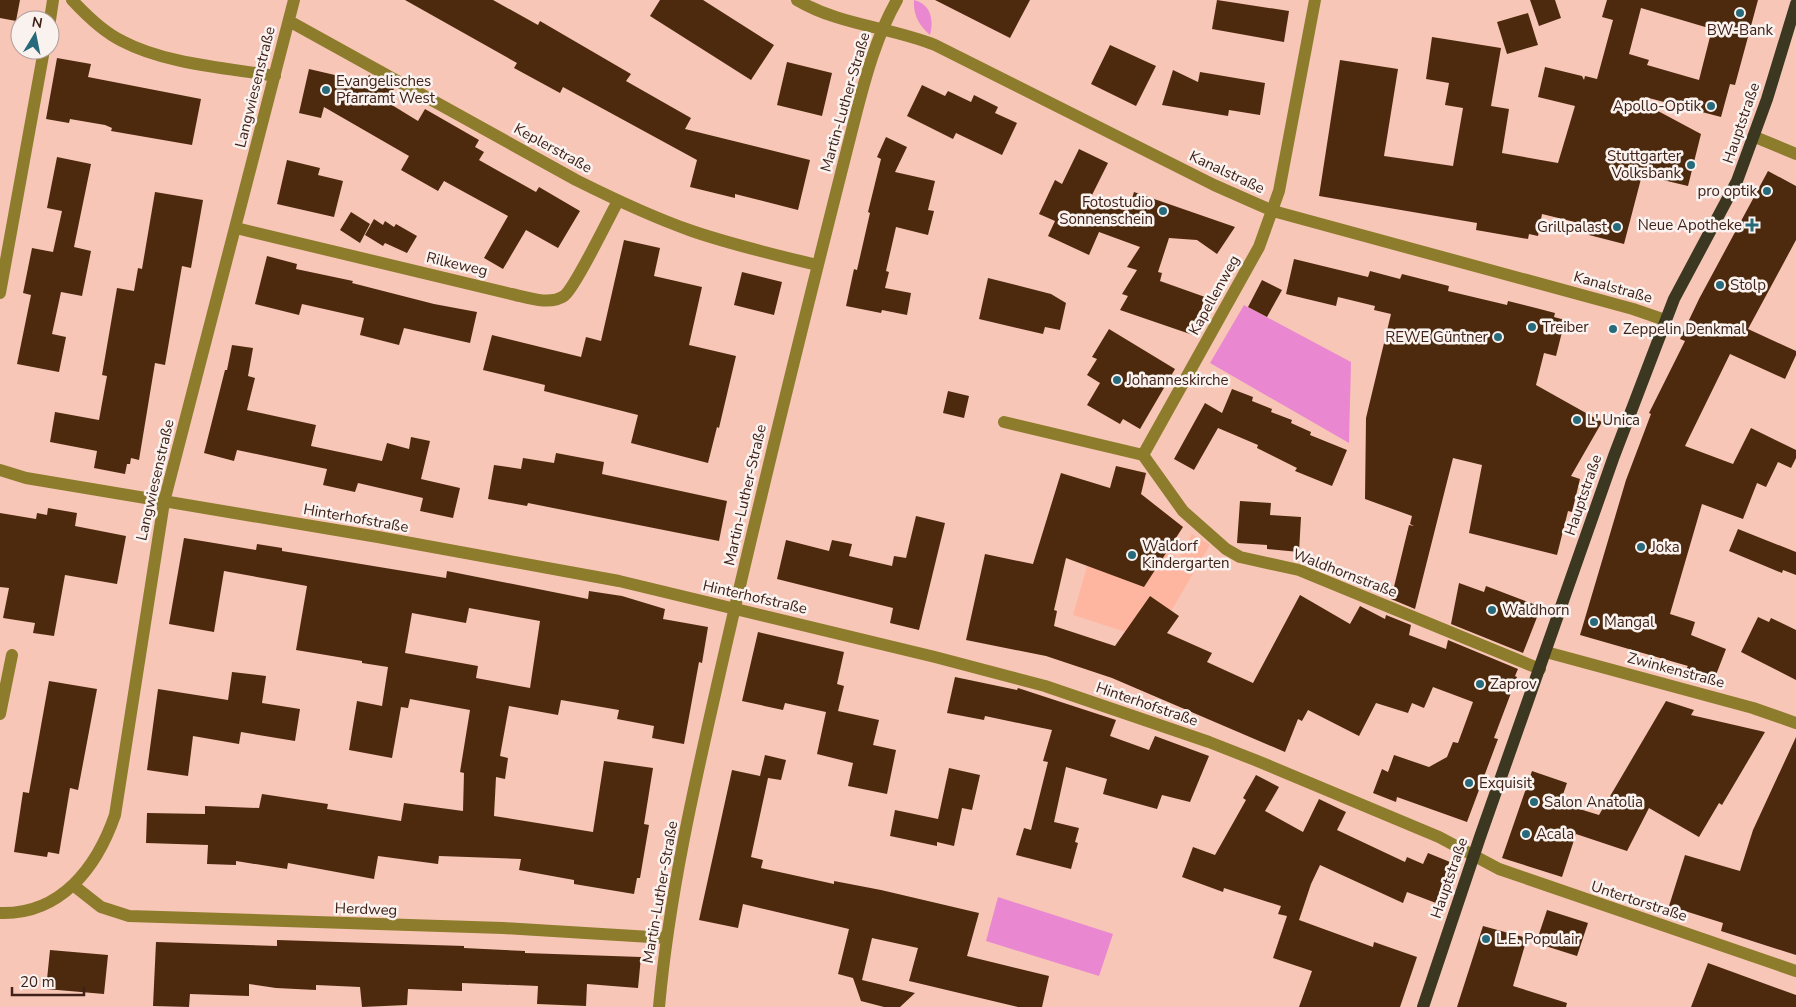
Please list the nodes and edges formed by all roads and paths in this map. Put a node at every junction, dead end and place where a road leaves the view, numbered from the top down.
1 (72, 0) edge
2 (294, 0) edge
3 (797, 0) edge
4 (897, 0) edge
5 (1315, 0) edge
6 (1796, 4) edge
7 (289, 21) junction
8 (883, 29) junction
9 (42, 60) edge
10 (275, 76) junction
11 (1755, 137) junction
12 (1796, 154) edge
13 (618, 201) junction
14 (1273, 211) junction
15 (236, 228) junction
16 (817, 265) junction
17 (0, 293) edge
18 (1665, 320) junction
19 (1004, 422) dead end
20 (1143, 455) junction
21 (0, 470) edge
22 (164, 502) junction
23 (735, 609) junction
24 (1546, 652) junction
25 (12, 654) dead end
26 (1540, 670) junction
27 (0, 714) edge
28 (1796, 723) edge
29 (1473, 856) junction
30 (72, 885) junction
31 (0, 912) edge
32 (667, 938) junction
33 (1796, 971) edge
34 (660, 1007) edge
35 (1423, 1007) edge

1 - 10 street
2 - 7 street, Langwiesenstraße
3 - 8 street, Kanalstraße
4 - 8 street, Martin-Luther-Straße
5 - 14 street, Kapellenweg
6 - 11 main road, Hauptstraße
7 - 10 street, Langwiesenstraße
7 - 13 street, Keplerstraße
8 - 14 street, Kanalstraße
8 - 16 street, Martin-Luther-Straße
9 - 17 street
10 - 15 street, Langwiesenstraße
11 - 12 street
11 - 18 main road, Hauptstraße
13 - 15 street, Rilkeweg
13 - 16 street, Keplerstraße
14 - 18 street, Kanalstraße
14 - 20 street, Kapellenweg
15 - 22 street, Langwiesenstraße
16 - 23 street, Martin-Luther-Straße
18 - 24 main road, Hauptstraße
19 - 20 street
20 - 26 street, Waldhornstraße
21 - 22 street, Hinterhofstraße
22 - 23 street, Hinterhofstraße
22 - 30 street, Langwiesenstraße
23 - 29 street, Hinterhofstraße
23 - 32 street, Martin-Luther-Straße
24 - 26 main road, Hauptstraße
24 - 28 street, Zwinkenstraße
25 - 27 street
26 - 29 main road, Hauptstraße
29 - 33 street, Untertorstraße
29 - 35 main road, Hauptstraße
30 - 31 street, Langwiesenstraße
30 - 32 street, Herdweg
32 - 34 street, Martin-Luther-Straße

